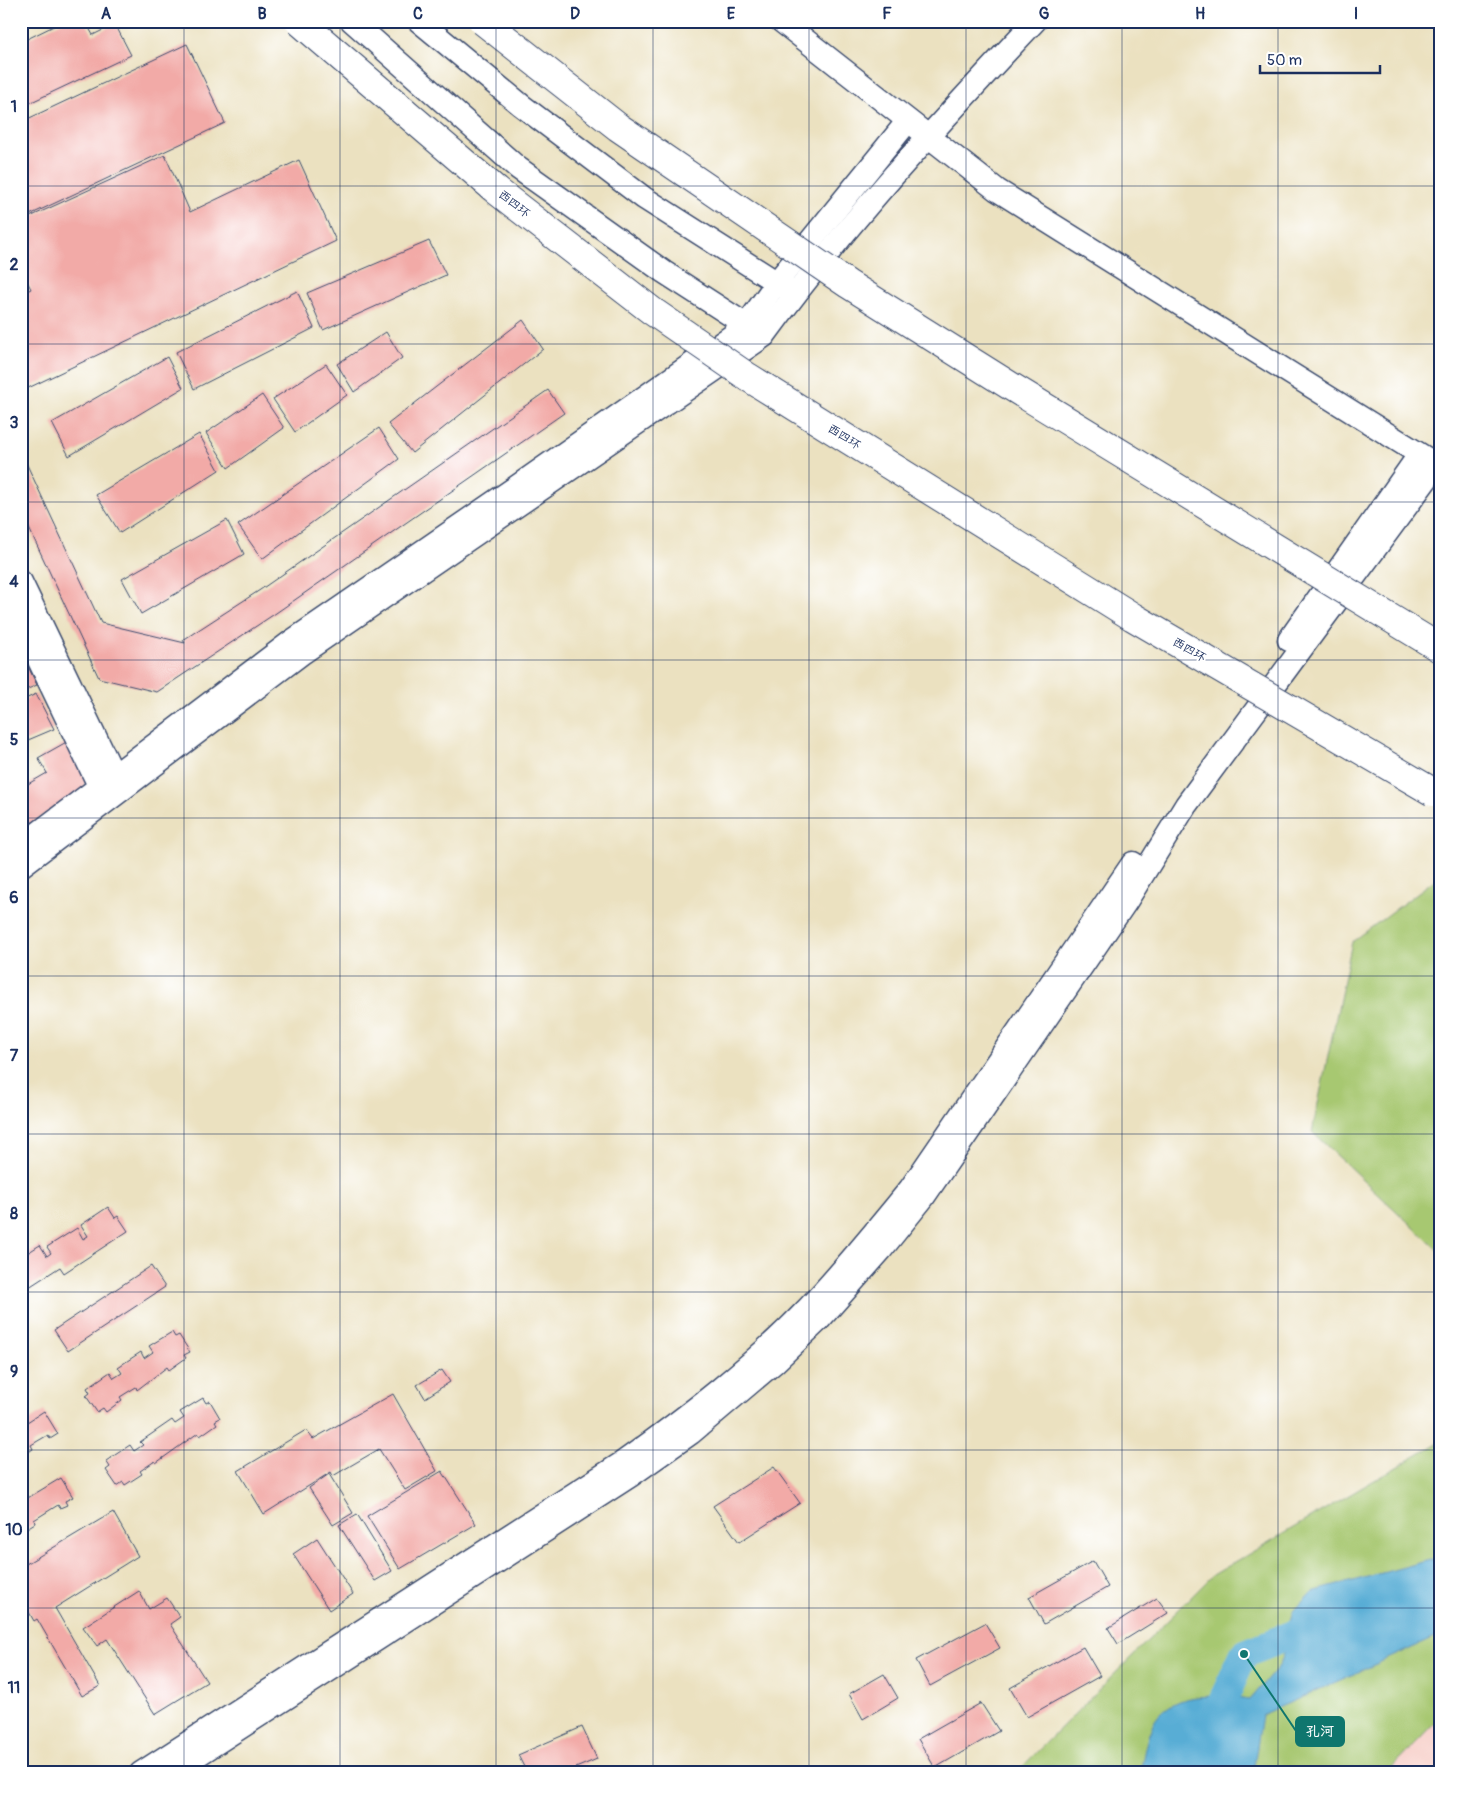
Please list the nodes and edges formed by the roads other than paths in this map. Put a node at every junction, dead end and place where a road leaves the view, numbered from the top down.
1 (299, 21) edge
2 (352, 21) edge
3 (419, 21) edge
4 (483, 21) edge
5 (781, 21) edge
6 (1035, 21) edge
7 (907, 122) junction
8 (926, 136) junction
9 (786, 288) junction
10 (755, 331) junction
11 (1428, 460) junction
12 (21, 582) edge
13 (21, 623) edge
14 (1441, 649) edge
15 (111, 788) junction
16 (1432, 792) dead end
17 (21, 846) edge
18 (21, 866) edge
19 (141, 1773) edge
20 (170, 1773) edge

1 - 16 highway, 西四环, bridge
2 - 10 street
3 - 9 street
4 - 14 highway, bridge
5 - 7 street
6 - 8 street
7 - 8 street
7 - 9 street
8 - 9 street
8 - 11 street
9 - 10 street
10 - 15 street
11 - 19 street
11 - 20 street
12 - 15 street
13 - 15 street
15 - 17 street
15 - 18 street

